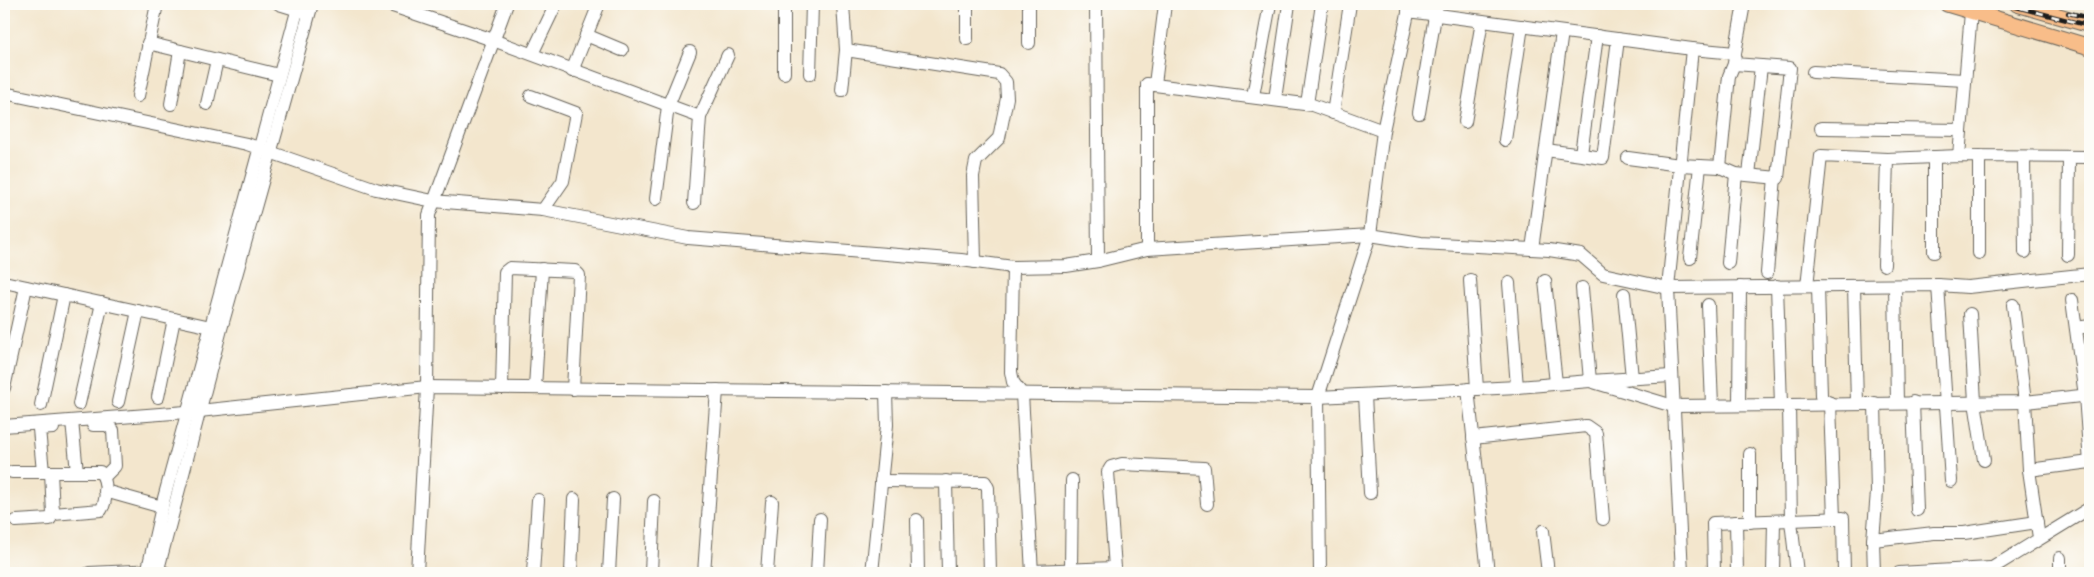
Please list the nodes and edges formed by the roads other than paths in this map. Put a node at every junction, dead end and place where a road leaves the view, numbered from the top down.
1 (156, 4) edge
2 (279, 4) edge
3 (387, 4) edge
4 (507, 4) edge
5 (556, 4) edge
6 (599, 4) edge
7 (784, 4) edge
8 (812, 4) edge
9 (843, 4) edge
10 (967, 4) edge
11 (1029, 4) edge
12 (1096, 4) edge
13 (1165, 4) edge
14 (1270, 4) edge
15 (1289, 4) edge
16 (1322, 4) edge
17 (1350, 4) edge
18 (1744, 4) edge
19 (1947, 4) edge
20 (2017, 4) edge
21 (1409, 7) edge
22 (304, 8) edge
23 (1436, 9) edge
24 (1971, 12) junction
25 (1482, 21) junction
26 (2090, 25) edge
27 (1522, 26) junction
28 (1562, 32) junction
29 (586, 35) junction
30 (1597, 36) junction
31 (967, 39) dead end
32 (1618, 39) junction
33 (493, 40) junction
34 (148, 43) junction
35 (1029, 43) dead end
36 (2090, 47) edge
37 (1692, 49) junction
38 (622, 50) dead end
39 (846, 50) junction
40 (180, 51) junction
41 (690, 52) dead end
42 (532, 54) junction
43 (728, 56) dead end
44 (1735, 59) junction
45 (217, 60) junction
46 (1761, 66) junction
47 (572, 70) junction
48 (1813, 72) dead end
49 (784, 73) dead end
50 (810, 74) dead end
51 (278, 75) junction
52 (1965, 80) junction
53 (1155, 84) junction
54 (842, 90) dead end
55 (4, 94) edge
56 (138, 96) dead end
57 (531, 96) dead end
58 (1253, 96) junction
59 (1275, 99) junction
60 (171, 104) dead end
61 (207, 104) dead end
62 (1307, 104) junction
63 (668, 106) junction
64 (1334, 112) junction
65 (1419, 113) dead end
66 (700, 117) junction
67 (1465, 122) dead end
68 (1821, 128) dead end
69 (1961, 130) junction
70 (1383, 131) junction
71 (1505, 140) dead end
72 (265, 149) junction
73 (1546, 150) junction
74 (1581, 154) junction
75 (1959, 156) junction
76 (1978, 156) junction
77 (1934, 157) junction
78 (2024, 157) junction
79 (2069, 157) junction
80 (2090, 157) edge
81 (1628, 158) dead end
82 (1887, 159) junction
83 (1680, 165) junction
84 (1700, 166) junction
85 (1720, 167) junction
86 (1743, 174) junction
87 (1775, 177) junction
88 (656, 199) dead end
89 (433, 201) junction
90 (694, 203) dead end
91 (543, 210) junction
92 (1370, 235) junction
93 (1532, 249) junction
94 (1147, 250) junction
95 (1934, 252) dead end
96 (1980, 252) dead end
97 (2025, 252) dead end
98 (2068, 255) dead end
99 (1690, 258) dead end
100 (1098, 261) junction
101 (975, 262) junction
102 (1728, 262) dead end
103 (1884, 265) dead end
104 (1013, 267) junction
105 (542, 270) junction
106 (1767, 273) dead end
107 (2090, 274) edge
108 (1470, 280) dead end
109 (1545, 281) dead end
110 (4, 282) edge
111 (1509, 283) dead end
112 (1938, 284) junction
113 (1740, 286) junction
114 (1777, 286) junction
115 (1813, 286) junction
116 (1854, 286) junction
117 (1895, 286) junction
118 (26, 287) junction
119 (1582, 288) dead end
120 (1668, 288) junction
121 (1624, 294) dead end
122 (64, 295) junction
123 (2072, 300) dead end
124 (102, 303) junction
125 (1708, 305) dead end
126 (2013, 305) dead end
127 (138, 311) junction
128 (1970, 314) dead end
129 (174, 319) junction
130 (2090, 326) edge
131 (211, 327) junction
132 (2076, 328) junction
133 (2085, 359) edge
134 (1671, 376) junction
135 (1632, 378) junction
136 (1590, 380) junction
137 (1556, 383) junction
138 (427, 387) junction
139 (1516, 387) junction
140 (4, 388) edge
141 (502, 388) junction
142 (535, 388) junction
143 (573, 389) junction
144 (1473, 389) junction
145 (717, 390) junction
146 (886, 392) junction
147 (1022, 394) junction
148 (1365, 395) junction
149 (2088, 396) edge
150 (158, 397) dead end
151 (1318, 397) junction
152 (118, 402) dead end
153 (1913, 402) junction
154 (1975, 402) junction
155 (2025, 402) junction
156 (1830, 403) junction
157 (1857, 403) junction
158 (1875, 403) junction
159 (1897, 403) junction
160 (1946, 403) junction
161 (79, 404) dead end
162 (41, 405) dead end
163 (1712, 405) junction
164 (1739, 405) junction
165 (1785, 405) junction
166 (1673, 406) junction
167 (194, 411) junction
168 (72, 425) junction
169 (6, 429) edge
170 (39, 429) junction
171 (1473, 438) junction
172 (1750, 454) dead end
173 (1984, 460) dead end
174 (2090, 463) edge
175 (2029, 470) junction
176 (12, 472) dead end
177 (47, 472) junction
178 (77, 472) junction
179 (104, 477) junction
180 (1072, 480) dead end
181 (882, 481) junction
182 (946, 481) junction
183 (1951, 481) dead end
184 (105, 491) junction
185 (1370, 493) dead end
186 (574, 499) dead end
187 (613, 499) dead end
188 (538, 500) dead end
189 (654, 501) dead end
190 (772, 502) dead end
191 (1207, 504) dead end
192 (162, 508) junction
193 (2090, 508) edge
194 (1917, 510) dead end
195 (54, 514) junction
196 (820, 519) dead end
197 (1603, 519) dead end
198 (1834, 519) junction
199 (918, 520) dead end
200 (16, 521) dead end
201 (1774, 521) junction
202 (1791, 521) junction
203 (1736, 522) junction
204 (1750, 522) junction
205 (2037, 522) junction
206 (1543, 531) dead end
207 (2039, 538) junction
208 (1873, 540) junction
209 (2060, 558) dead end
210 (1071, 570) junction
211 (1115, 571) edge
212 (1987, 571) edge
213 (155, 572) edge
214 (1032, 572) edge
215 (89, 573) edge
216 (417, 573) edge
217 (533, 573) edge
218 (571, 573) edge
219 (609, 573) edge
220 (651, 573) edge
221 (704, 573) edge
222 (768, 573) edge
223 (817, 573) edge
224 (872, 573) edge
225 (918, 573) edge
226 (948, 573) edge
227 (990, 573) edge
228 (1320, 573) edge
229 (1488, 573) edge
230 (1548, 573) edge
231 (1682, 573) edge
232 (1714, 573) edge
233 (1737, 573) edge
234 (1773, 573) edge
235 (1797, 573) edge
236 (1844, 573) edge
237 (1874, 573) edge
238 (1899, 573) edge
239 (2060, 573) edge

1 - 34 street
2 - 22 street
3 - 33 street
4 - 33 street
5 - 42 street
6 - 29 street
7 - 49 street
8 - 50 street
9 - 39 street
10 - 31 street
11 - 35 street
12 - 100 street
13 - 53 street
14 - 58 street
15 - 59 street
16 - 62 street
17 - 64 street
18 - 44 street
19 - 24 main road
20 - 26 main road
21 - 23 street
21 - 70 street
22 - 51 street
22 - 72 street
23 - 25 street
23 - 65 street
24 - 36 main road
24 - 52 street
25 - 27 street
25 - 67 street
27 - 28 street
27 - 71 street
28 - 30 street
28 - 73 street
29 - 38 street
29 - 47 street
30 - 32 street
30 - 74 street
32 - 37 street
32 - 74 street
33 - 42 street
33 - 89 street
34 - 40 street
34 - 56 street
37 - 44 street
37 - 83 street
39 - 54 street
39 - 101 street
40 - 45 street
40 - 60 street
41 - 63 street
42 - 47 street
43 - 66 street
44 - 46 street
44 - 85 street
45 - 51 street
45 - 61 street
46 - 86 street
46 - 87 street
47 - 63 street
48 - 52 street
51 - 72 street
52 - 69 street
53 - 58 street
53 - 94 street
55 - 72 street
57 - 91 street
58 - 59 street
59 - 62 street
62 - 64 street
63 - 66 street
63 - 88 street
64 - 70 street
66 - 90 street
68 - 69 street
69 - 75 street
70 - 92 street
72 - 89 street
72 - 131 street
72 - 167 street
73 - 74 street
73 - 93 street
75 - 76 street
75 - 77 street
76 - 78 street
76 - 96 street
77 - 82 street
77 - 95 street
78 - 79 street
78 - 97 street
79 - 80 street
79 - 98 street
81 - 83 street
82 - 103 street
82 - 115 street
83 - 84 street
83 - 120 street
84 - 85 street
84 - 99 street
85 - 86 street
86 - 87 street
86 - 102 street
87 - 106 street
89 - 91 street
89 - 138 street
91 - 101 street
92 - 93 street
92 - 94 street
92 - 151 street
93 - 120 street
94 - 100 street
100 - 104 street
101 - 104 street
104 - 147 street
105 - 141 street
105 - 142 street
105 - 143 street
107 - 112 street
108 - 144 street
109 - 137 street
110 - 118 street
111 - 139 street
112 - 117 street
112 - 160 street
113 - 114 street
113 - 120 street
113 - 164 street
114 - 115 street
114 - 165 street
115 - 116 street
115 - 156 street
116 - 117 street
116 - 157 street
117 - 159 street
118 - 122 street
118 - 140 street
119 - 136 street
120 - 134 street
121 - 135 street
122 - 124 street
122 - 162 street
123 - 132 street
124 - 127 street
124 - 161 street
125 - 163 street
126 - 155 street
127 - 129 street
127 - 152 street
128 - 154 street
129 - 131 street
129 - 150 street
130 - 132 street
131 - 167 street
132 - 133 street
133 - 149 street
134 - 135 street
134 - 166 street
135 - 136 street
136 - 137 street
136 - 166 street
137 - 139 street
138 - 141 street
138 - 167 street
138 - 216 street
139 - 144 street
141 - 142 street
142 - 143 street
143 - 145 street
144 - 148 street
144 - 171 street
145 - 146 street
145 - 221 street
146 - 147 street
146 - 181 street
147 - 151 street
147 - 214 street
148 - 151 street
148 - 185 street
149 - 155 street
149 - 174 street
151 - 228 street
153 - 159 street
153 - 160 street
153 - 194 street
154 - 155 street
154 - 160 street
154 - 173 street
155 - 175 street
156 - 157 street
156 - 165 street
156 - 198 street
157 - 158 street
158 - 159 street
158 - 208 street
160 - 183 street
163 - 164 street
163 - 166 street
164 - 165 street
165 - 202 street
166 - 231 street
167 - 168 street
167 - 192 street
167 - 213 street
168 - 169 street
168 - 170 street
168 - 178 street
168 - 179 street
169 - 170 street
170 - 177 street
171 - 197 street
171 - 229 street
172 - 204 street
174 - 175 street
175 - 205 street
176 - 177 street
177 - 178 street
177 - 195 street
178 - 179 street
179 - 184 street
180 - 210 street
181 - 182 street
181 - 224 street
182 - 226 street
182 - 227 street
184 - 192 street
184 - 195 street
186 - 218 street
187 - 219 street
188 - 217 street
189 - 220 street
190 - 222 street
191 - 211 street
192 - 213 street
193 - 207 street
195 - 200 street
196 - 223 street
198 - 202 street
198 - 236 street
199 - 225 street
201 - 202 street
201 - 204 street
201 - 234 street
202 - 235 street
203 - 204 street
203 - 232 street
203 - 233 street
205 - 207 street
205 - 208 street
206 - 230 street
207 - 212 street
208 - 237 street
209 - 239 street
210 - 211 street
210 - 214 street
212 - 238 street
213 - 215 street

